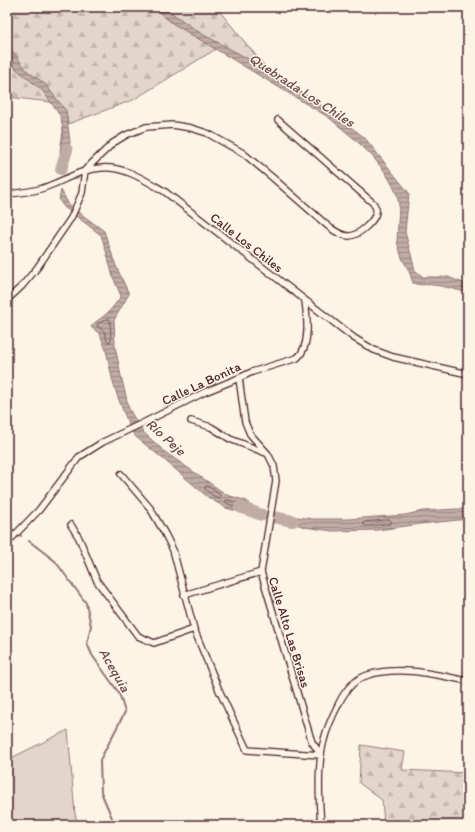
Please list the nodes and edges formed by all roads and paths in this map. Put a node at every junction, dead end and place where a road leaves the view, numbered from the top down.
1 (278, 120) dead end
2 (85, 170) junction
3 (7, 194) edge
4 (7, 300) edge
5 (305, 300) junction
6 (468, 374) edge
7 (239, 378) junction
8 (191, 421) dead end
9 (268, 454) junction
10 (121, 474) dead end
11 (71, 525) dead end
12 (7, 543) edge
13 (261, 572) junction
14 (184, 595) junction
15 (194, 629) junction
16 (468, 681) edge
17 (321, 755) junction
18 (321, 825) edge

1 - 2 street
2 - 3 street, Calle Los Chiles
2 - 4 street
2 - 5 street, Calle Los Chiles
5 - 6 street, Calle Los Chiles
5 - 7 street, Calle La Bonita
7 - 9 street, Calle Alto Las Brisas
7 - 12 street, Calle La Bonita
8 - 9 street
9 - 13 street, Calle Alto Las Brisas
10 - 14 street
11 - 15 street
13 - 14 street
13 - 17 street, Calle Alto Las Brisas
14 - 15 street
15 - 17 street
16 - 17 street
17 - 18 street

